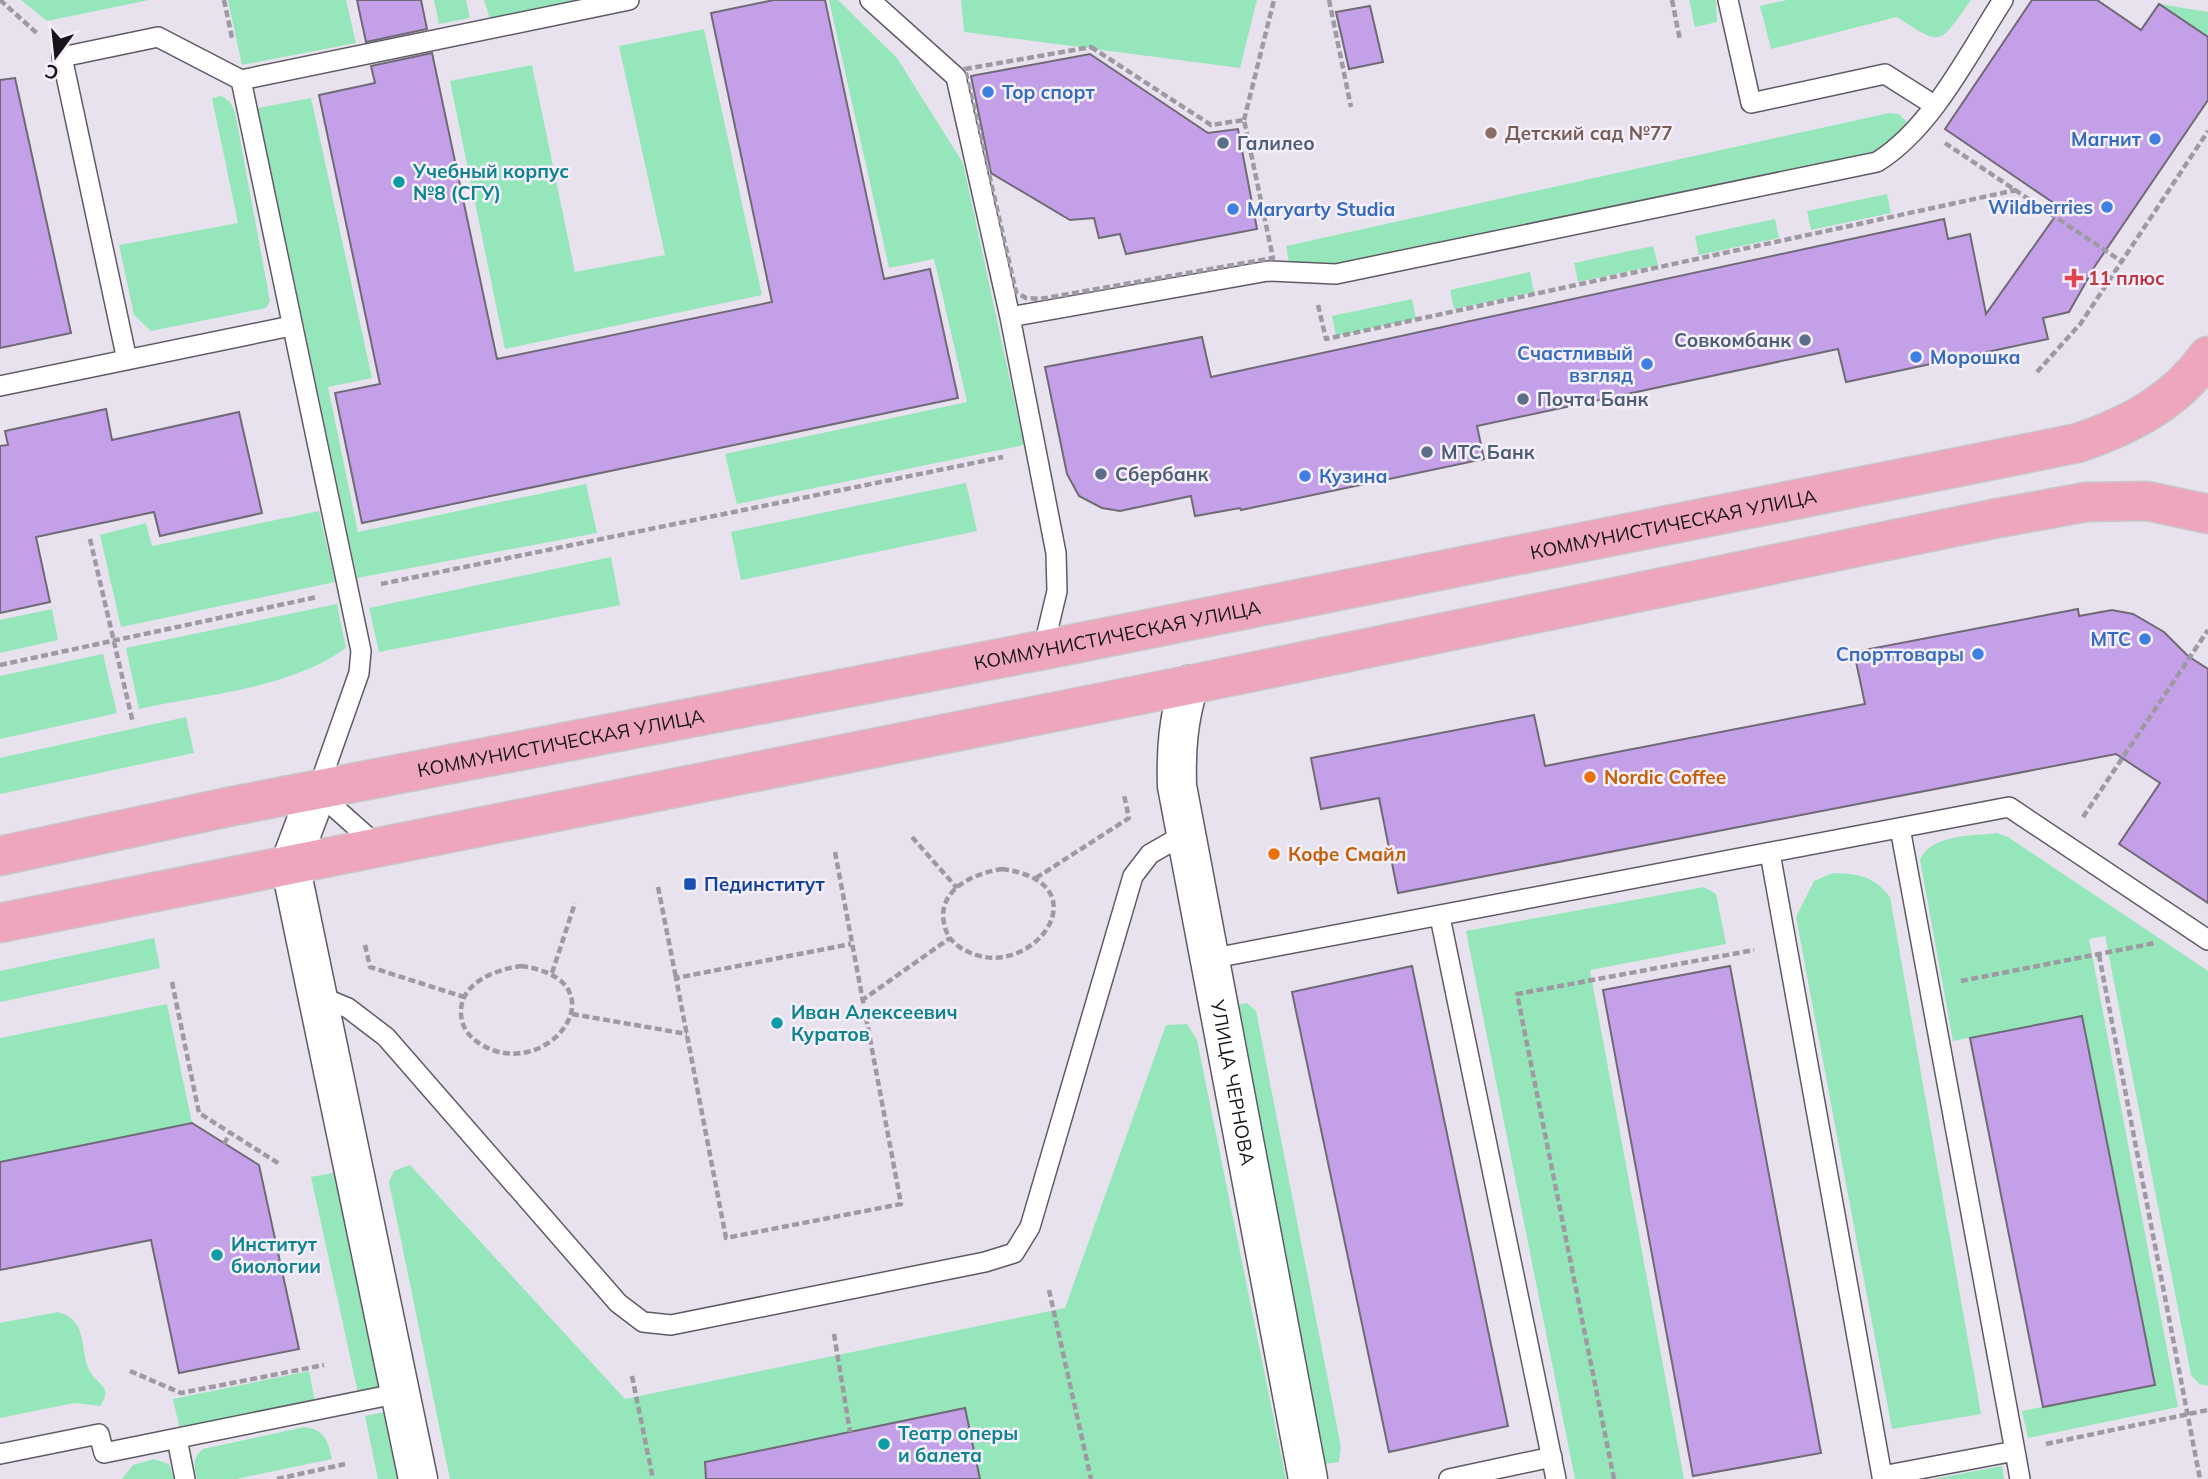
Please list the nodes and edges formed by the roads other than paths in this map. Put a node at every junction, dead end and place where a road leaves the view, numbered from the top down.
1 (629, 0) edge
2 (870, 0) edge
3 (1728, 0) edge
4 (2003, 0) edge
5 (241, 80) junction
6 (1934, 105) junction
7 (1010, 317) junction
8 (291, 326) junction
9 (2208, 356) edge
10 (127, 360) junction
11 (0, 386) edge
12 (2208, 514) edge
13 (1043, 650) junction
14 (1189, 685) junction
15 (317, 792) junction
16 (1900, 828) junction
17 (1185, 834) junction
18 (379, 847) junction
19 (1770, 853) junction
20 (0, 856) edge
21 (290, 864) junction
22 (1440, 916) junction
23 (0, 923) edge
24 (2203, 937) edge
25 (1209, 958) junction
26 (319, 996) junction
27 (400, 1393) junction
28 (177, 1439) junction
29 (2015, 1451) junction
30 (0, 1454) edge
31 (1552, 1457) junction
32 (1875, 1478) edge
33 (185, 1479) edge
34 (418, 1479) edge
35 (1308, 1479) edge
36 (1449, 1479) edge
37 (1556, 1479) edge
38 (2020, 1479) edge

1 - 5 lane
2 - 7 lane
3 - 6 lane
4 - 6 lane
5 - 8 lane
5 - 10 lane
6 - 7 lane
7 - 13 lane
8 - 10 lane
8 - 15 lane
9 - 13 main road, КОММУНИСТИЧЕСКАЯ УЛИЦА
10 - 11 lane
12 - 14 main road
13 - 15 main road, КОММУНИСТИЧЕСКАЯ УЛИЦА
14 - 17 street, УЛИЦА ЧЕРНОВА
14 - 18 main road
15 - 18 lane
15 - 20 main road, КОММУНИСТИЧЕСКАЯ УЛИЦА
15 - 21 street
16 - 19 lane
16 - 24 lane
16 - 29 lane
17 - 25 street, УЛИЦА ЧЕРНОВА
17 - 26 lane
18 - 21 main road
19 - 22 lane
19 - 32 lane
21 - 23 main road
21 - 26 street
22 - 25 lane
22 - 31 lane
25 - 35 street, УЛИЦА ЧЕРНОВА
26 - 27 street
27 - 28 lane
27 - 34 street
28 - 30 lane
28 - 33 lane
29 - 32 lane
29 - 38 lane
31 - 36 lane
31 - 37 lane

